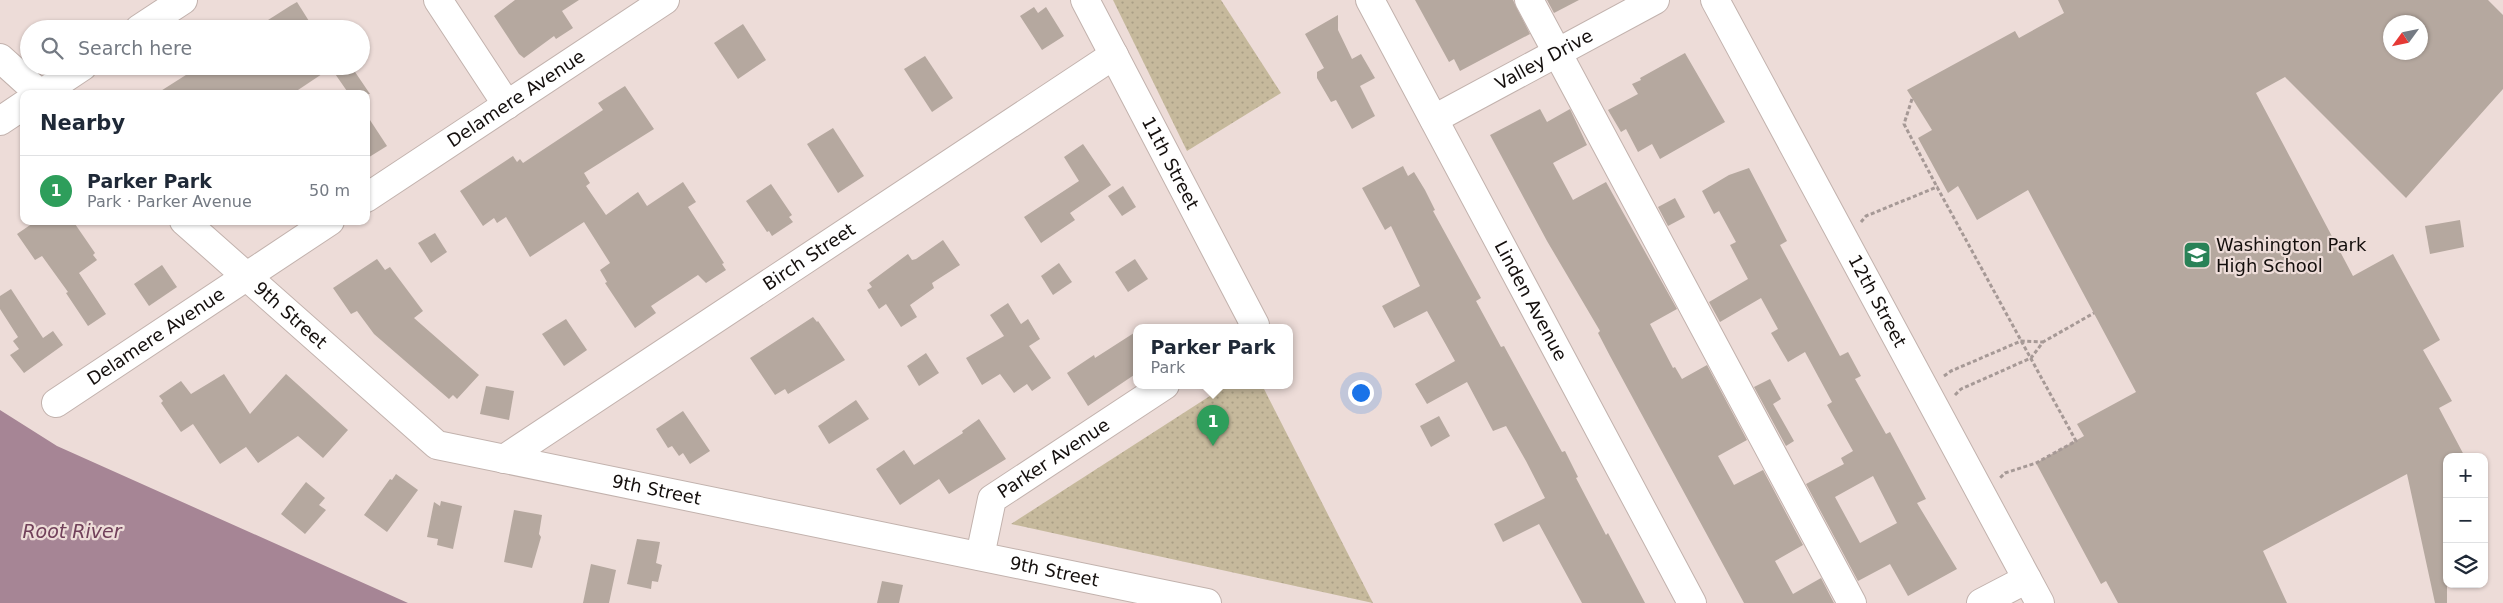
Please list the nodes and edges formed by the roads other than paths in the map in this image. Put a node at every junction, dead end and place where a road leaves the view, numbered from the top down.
1 (438, 0) edge
2 (665, 0) edge
3 (1085, 0) edge
4 (1370, 0) edge
5 (1529, 0) edge
6 (1655, 0) edge
7 (1716, 0) edge
8 (167, 4) edge
9 (150, 20) edge
10 (1557, 52) junction
11 (1114, 55) junction
12 (0, 58) edge
13 (70, 75) edge
14 (36, 90) edge
15 (47, 90) edge
16 (507, 105) junction
17 (20, 108) edge
18 (1434, 119) junction
19 (0, 121) edge
20 (370, 195) edge
21 (189, 225) edge
22 (324, 225) edge
23 (247, 276) junction
24 (1253, 324) edge
25 (1159, 389) edge
26 (56, 403) dead end
27 (504, 458) junction
28 (980, 556) junction
29 (2027, 579) junction
30 (1207, 603) edge
31 (1692, 603) edge
32 (1852, 603) edge
33 (1981, 603) edge
34 (2040, 603) edge

1 - 16 street
2 - 16 street, Delamere Avenue
3 - 11 street, 11th Street
4 - 18 street, Linden Avenue
5 - 10 street
6 - 10 street, Valley Drive
7 - 29 street, 12th Street
8 - 9 street
10 - 18 street, Valley Drive
10 - 32 street
11 - 24 street, 11th Street
11 - 27 street, Birch Street
12 - 14 street
13 - 15 street
16 - 20 street, Delamere Avenue
17 - 19 street
18 - 31 street, Linden Avenue
21 - 23 street, 9th Street
22 - 23 street, Delamere Avenue
23 - 26 street, Delamere Avenue
23 - 27 street, 9th Street
25 - 28 street, Parker Avenue
27 - 28 street, 9th Street
28 - 30 street, 9th Street
29 - 33 street
29 - 34 street, 12th Street

